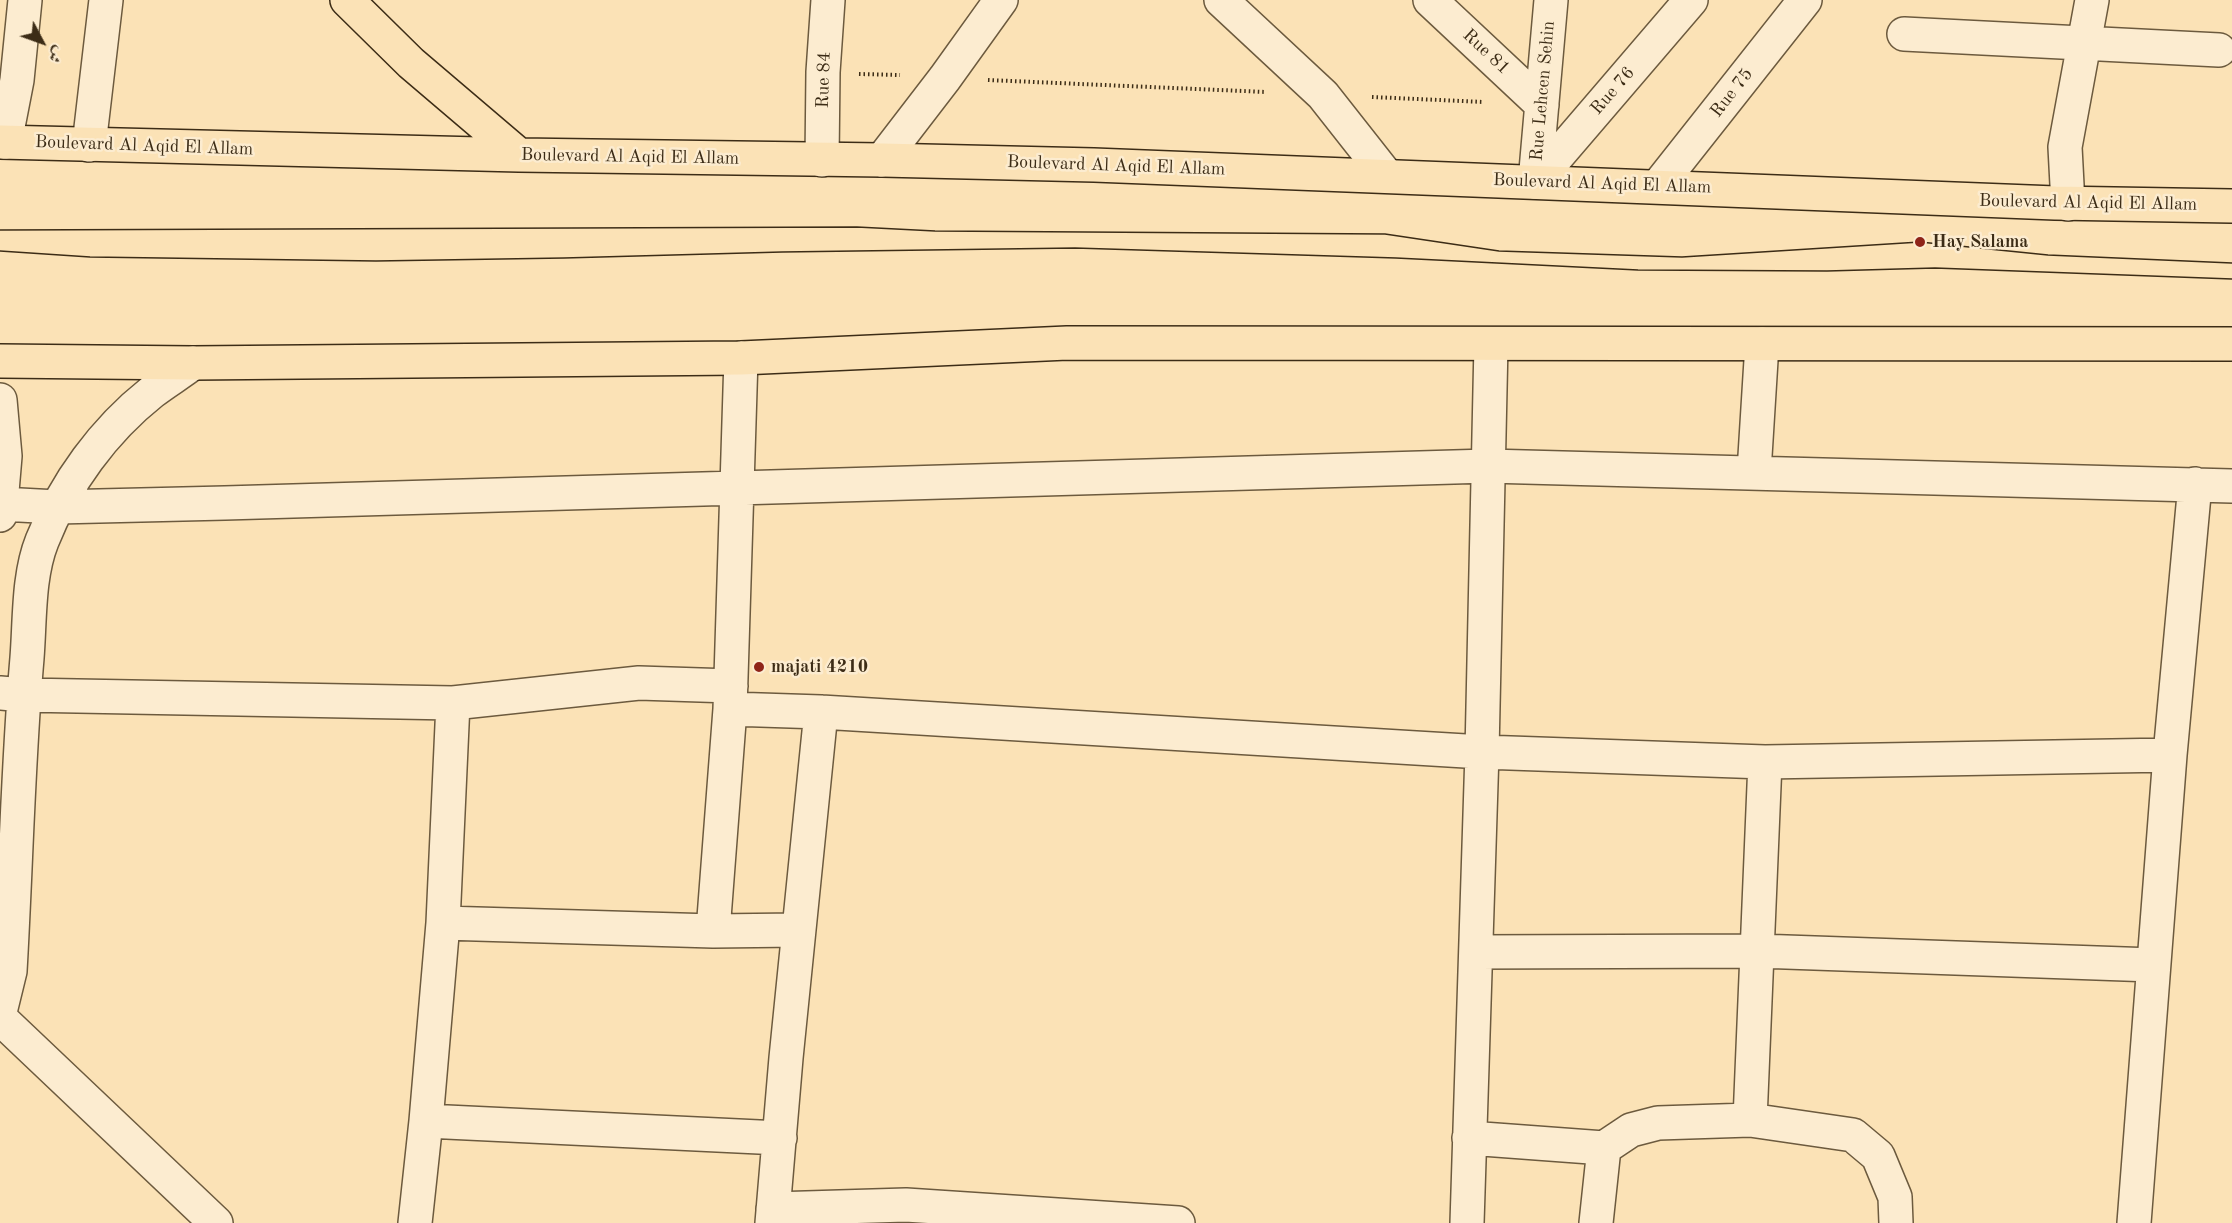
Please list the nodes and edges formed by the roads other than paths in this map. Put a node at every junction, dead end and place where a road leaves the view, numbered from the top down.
1 (25, 0) edge
2 (106, 0) edge
3 (347, 0) edge
4 (828, 0) edge
5 (1001, 0) edge
6 (1221, 0) edge
7 (1430, 0) edge
8 (1551, 0) edge
9 (1691, 0) edge
10 (1805, 0) edge
11 (2092, 0) edge
12 (1904, 34) dead end
13 (2084, 43) junction
14 (2219, 50) dead end
15 (8, 71) edge
16 (1542, 105) junction
17 (3, 142) edge
18 (89, 145) junction
19 (519, 156) junction
20 (822, 160) junction
21 (882, 160) junction
22 (1386, 175) junction
23 (1535, 182) junction
24 (1658, 186) junction
25 (2068, 204) junction
26 (2232, 206) edge
27 (1491, 344) junction
28 (1762, 344) junction
29 (2232, 344) edge
30 (741, 358) junction
31 (0, 361) edge
32 (193, 363) junction
33 (0, 400) edge
34 (1488, 466) junction
35 (1755, 472) junction
36 (2195, 484) junction
37 (2232, 486) edge
38 (737, 487) junction
39 (57, 507) junction
40 (1, 509) edge
41 (12, 694) edge
42 (730, 697) junction
43 (453, 703) junction
44 (821, 711) junction
45 (1482, 752) junction
46 (2170, 755) junction
47 (1766, 762) junction
48 (443, 923) junction
49 (713, 930) junction
50 (798, 930) junction
51 (1758, 951) junction
52 (1476, 952) junction
53 (2153, 965) junction
54 (0, 1012) edge
55 (0, 1018) edge
56 (1750, 1120) junction
57 (426, 1121) junction
58 (780, 1138) junction
59 (1469, 1138) junction
60 (1604, 1148) junction
61 (906, 1205) junction
62 (772, 1216) edge
63 (216, 1223) edge
64 (415, 1223) edge
65 (935, 1223) edge
66 (1178, 1223) edge
67 (1467, 1223) edge
68 (1596, 1223) edge
69 (1896, 1223) edge
70 (2134, 1223) edge

1 - 15 street
2 - 18 street
3 - 19 main road
4 - 20 street, Rue 84
5 - 21 street
6 - 22 street
7 - 16 street, Rue 81
8 - 16 street, Rue Lehcen Sehin
9 - 23 street, Rue 76
10 - 24 street, Rue 75
11 - 13 street
12 - 13 street
13 - 14 street
13 - 25 street
15 - 17 street
16 - 23 street, Rue Lehcen Sehin
17 - 18 main road, Boulevard Al Aqid El Allam
18 - 19 main road, Boulevard Al Aqid El Allam
19 - 20 main road, Boulevard Al Aqid El Allam
20 - 21 main road, Boulevard Al Aqid El Allam
21 - 22 main road, Boulevard Al Aqid El Allam
22 - 23 main road, Boulevard Al Aqid El Allam
23 - 24 main road, Boulevard Al Aqid El Allam
24 - 25 main road, Boulevard Al Aqid El Allam
25 - 26 main road, Boulevard Al Aqid El Allam
27 - 28 main road
27 - 30 main road
27 - 34 street
28 - 29 main road
28 - 35 street
30 - 32 main road
30 - 38 street
31 - 32 main road
32 - 39 street
33 - 40 street
34 - 35 street
34 - 38 street
34 - 45 street
35 - 36 street
36 - 37 street
36 - 46 street
38 - 39 street
38 - 42 street
39 - 40 street
39 - 41 street
41 - 43 street
41 - 54 street
42 - 43 street
42 - 44 street
42 - 49 street
43 - 48 street
44 - 45 street
44 - 50 street
45 - 47 street
45 - 52 street
46 - 47 street
46 - 53 street
47 - 51 street
48 - 49 street
48 - 57 street
49 - 50 street
50 - 58 street
51 - 52 street
51 - 53 street
51 - 56 street
52 - 59 street
53 - 70 street
55 - 63 street
56 - 60 street
56 - 69 street
57 - 58 street
57 - 64 street
58 - 62 street
59 - 60 street
59 - 67 street
60 - 68 street
61 - 62 street
61 - 65 street
61 - 66 street

